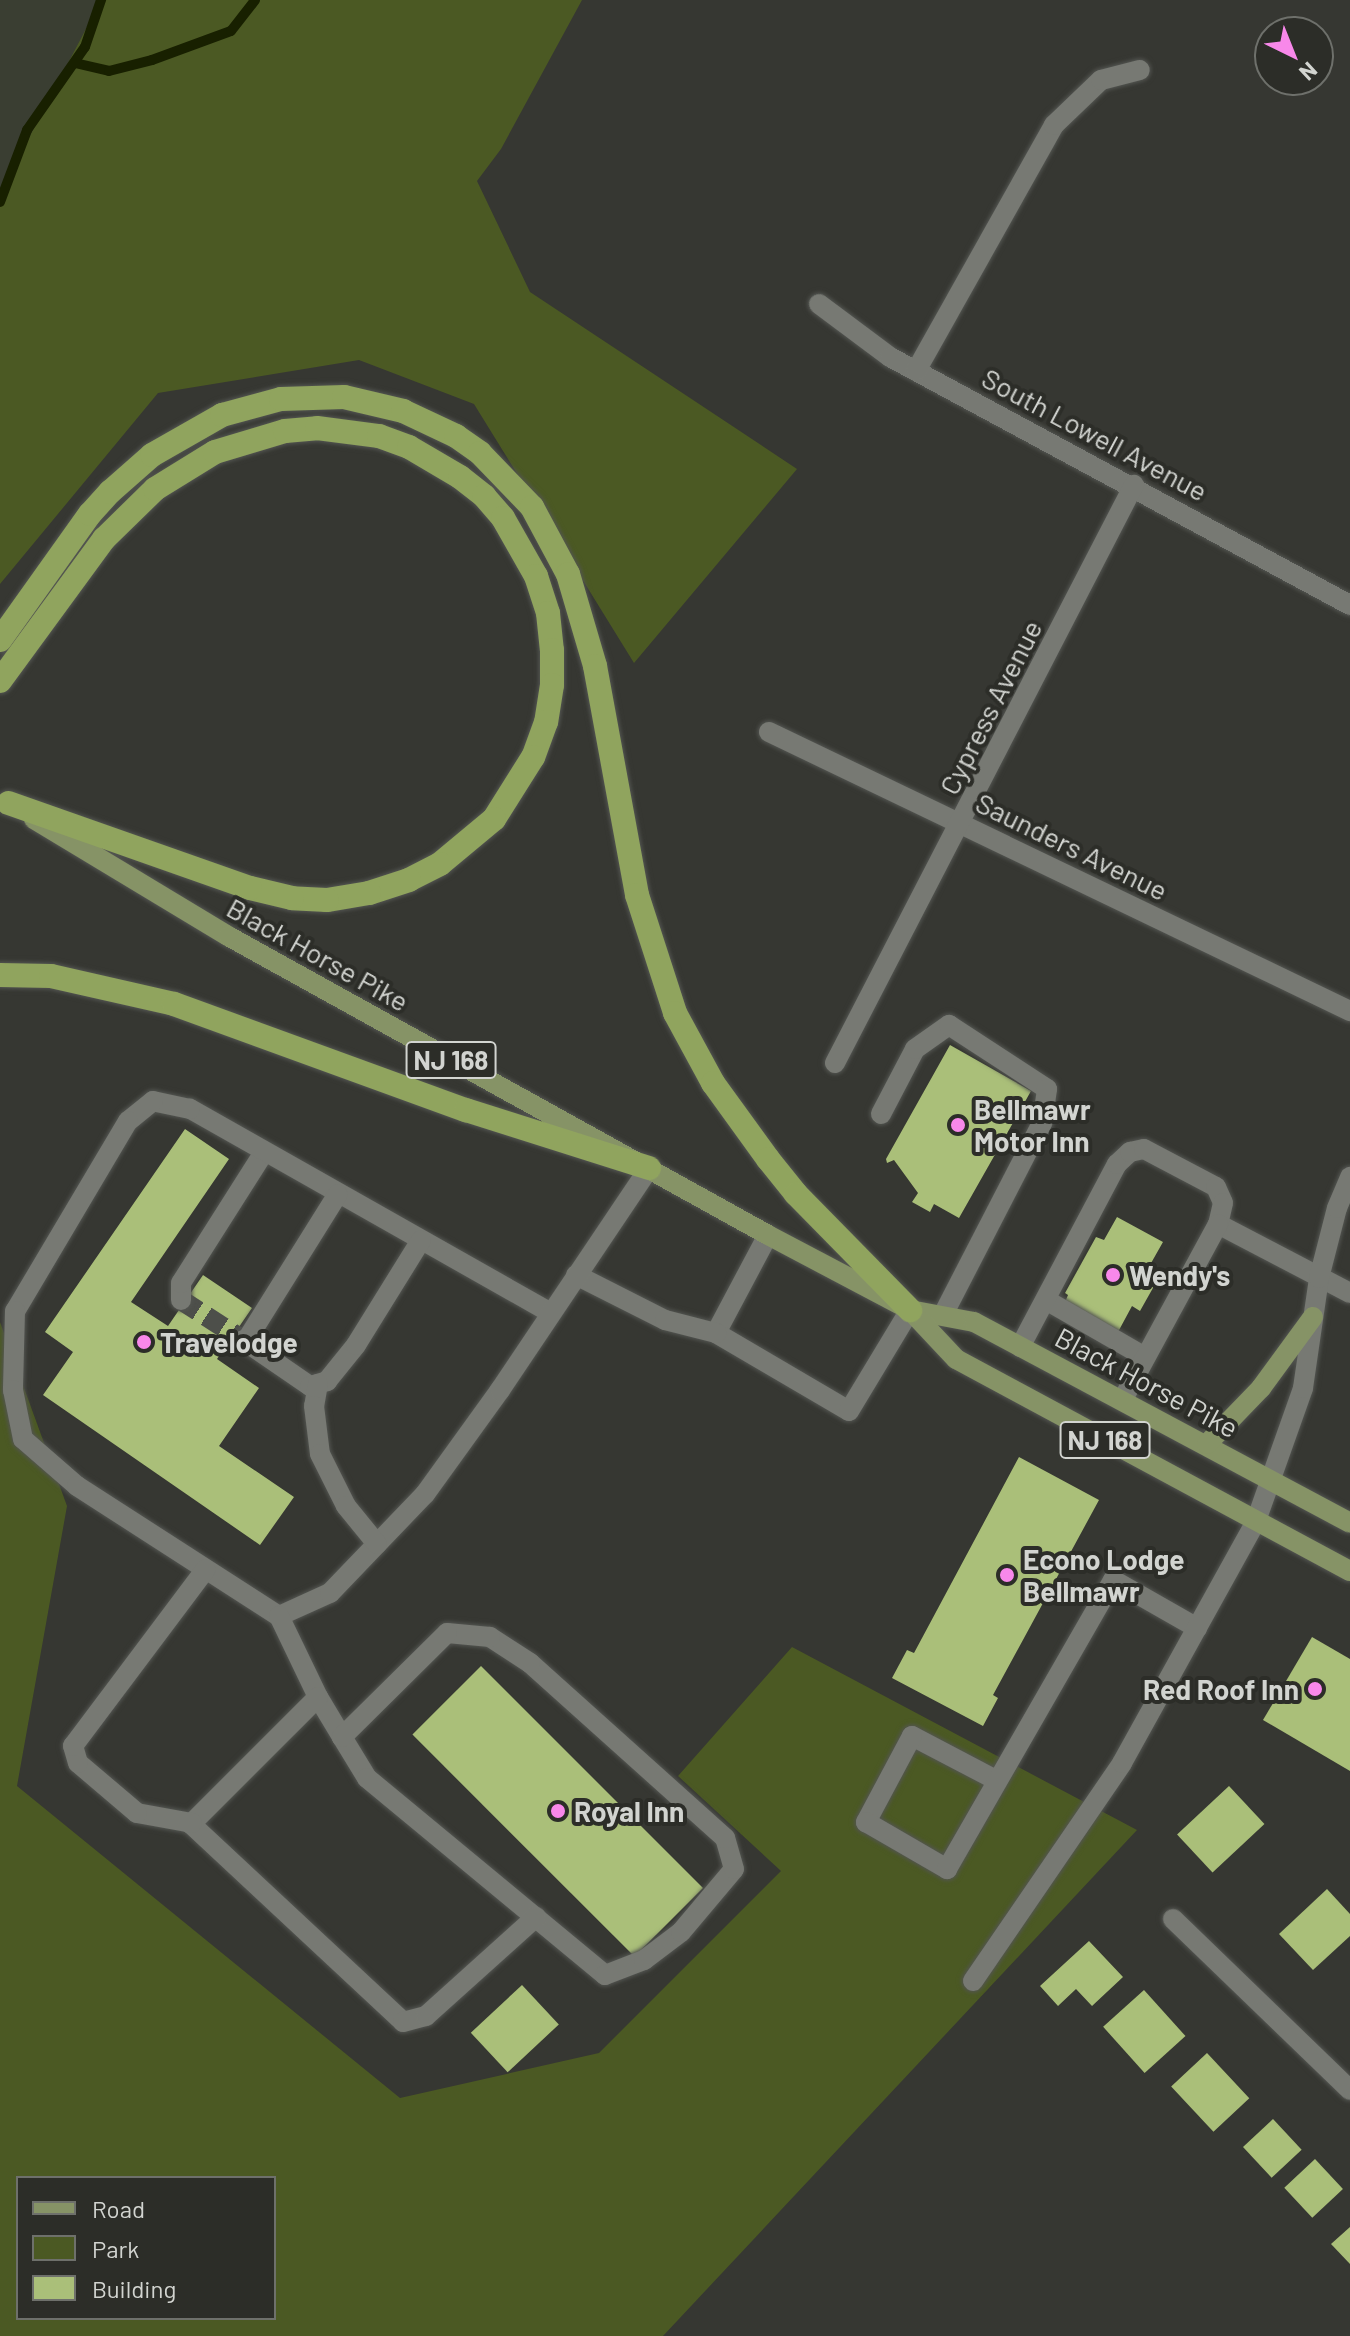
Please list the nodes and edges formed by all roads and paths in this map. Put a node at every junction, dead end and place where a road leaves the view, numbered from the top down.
1 (1140, 70) dead end
2 (819, 304) dead end
3 (916, 371) junction
4 (1134, 485) junction
5 (1350, 605) edge
6 (0, 640) edge
7 (0, 681) edge
8 (769, 732) dead end
9 (4, 801) edge
10 (962, 823) junction
11 (0, 975) edge
12 (1350, 1011) edge
13 (835, 1063) dead end
14 (881, 1114) dead end
15 (264, 1152) junction
16 (649, 1168) junction
17 (1350, 1177) edge
18 (338, 1194) junction
19 (1218, 1224) junction
20 (768, 1235) junction
21 (421, 1240) junction
22 (576, 1275) junction
23 (1319, 1278) junction
24 (1350, 1293) edge
25 (181, 1300) dead end
26 (1046, 1300) junction
27 (910, 1310) junction
28 (551, 1313) junction
29 (943, 1315) junction
30 (1313, 1317) junction
31 (716, 1333) junction
32 (1020, 1347) junction
33 (1145, 1357) junction
34 (318, 1384) junction
35 (1123, 1399) junction
36 (1207, 1444) junction
37 (1273, 1481) junction
38 (1256, 1521) junction
39 (1350, 1523) edge
40 (377, 1544) junction
41 (206, 1569) junction
42 (1350, 1571) edge
43 (279, 1616) junction
44 (1197, 1628) junction
45 (318, 1697) junction
46 (342, 1737) junction
47 (996, 1780) junction
48 (192, 1823) junction
49 (536, 1917) junction
50 (1173, 1919) dead end
51 (973, 1981) dead end
52 (1350, 2090) edge

1 - 3 street
2 - 3 street, South Lowell Avenue
3 - 4 street, South Lowell Avenue
4 - 5 street, South Lowell Avenue
4 - 10 street, Cypress Avenue
6 - 27 highway
7 - 9 highway
8 - 10 street, Saunders Avenue
9 - 16 main road, Black Horse Pike / NJ 168
10 - 12 street, Saunders Avenue
10 - 13 street, Cypress Avenue
11 - 16 highway
14 - 29 street
15 - 18 street
15 - 25 street
15 - 41 street
16 - 20 main road, Black Horse Pike / NJ 168
16 - 22 street
17 - 23 street
18 - 21 street
18 - 34 street
19 - 23 street
19 - 26 street
19 - 33 street
20 - 27 main road, Black Horse Pike / NJ 168
20 - 31 street
21 - 28 street
21 - 34 street
22 - 28 street
22 - 31 street
23 - 24 street
23 - 30 street
26 - 32 street
26 - 33 street
27 - 29 main road, Black Horse Pike / NJ 168
27 - 31 street
27 - 38 main road, Black Horse Pike / NJ 168
28 - 40 street
29 - 32 main road, Black Horse Pike / NJ 168
30 - 36 main road
30 - 37 street
32 - 35 main road, Black Horse Pike / NJ 168
33 - 35 street
34 - 40 street
35 - 36 main road, Black Horse Pike / NJ 168
36 - 37 main road, Black Horse Pike / NJ 168
37 - 38 street
37 - 39 main road, Black Horse Pike / NJ 168
38 - 42 main road, Black Horse Pike / NJ 168
38 - 44 street
40 - 43 street
41 - 43 street
41 - 48 street
43 - 45 street
44 - 47 street
44 - 51 street
45 - 46 street
45 - 48 street
46 - 49 street
46 - 49 street
47 - 47 street
48 - 49 street
50 - 52 street

